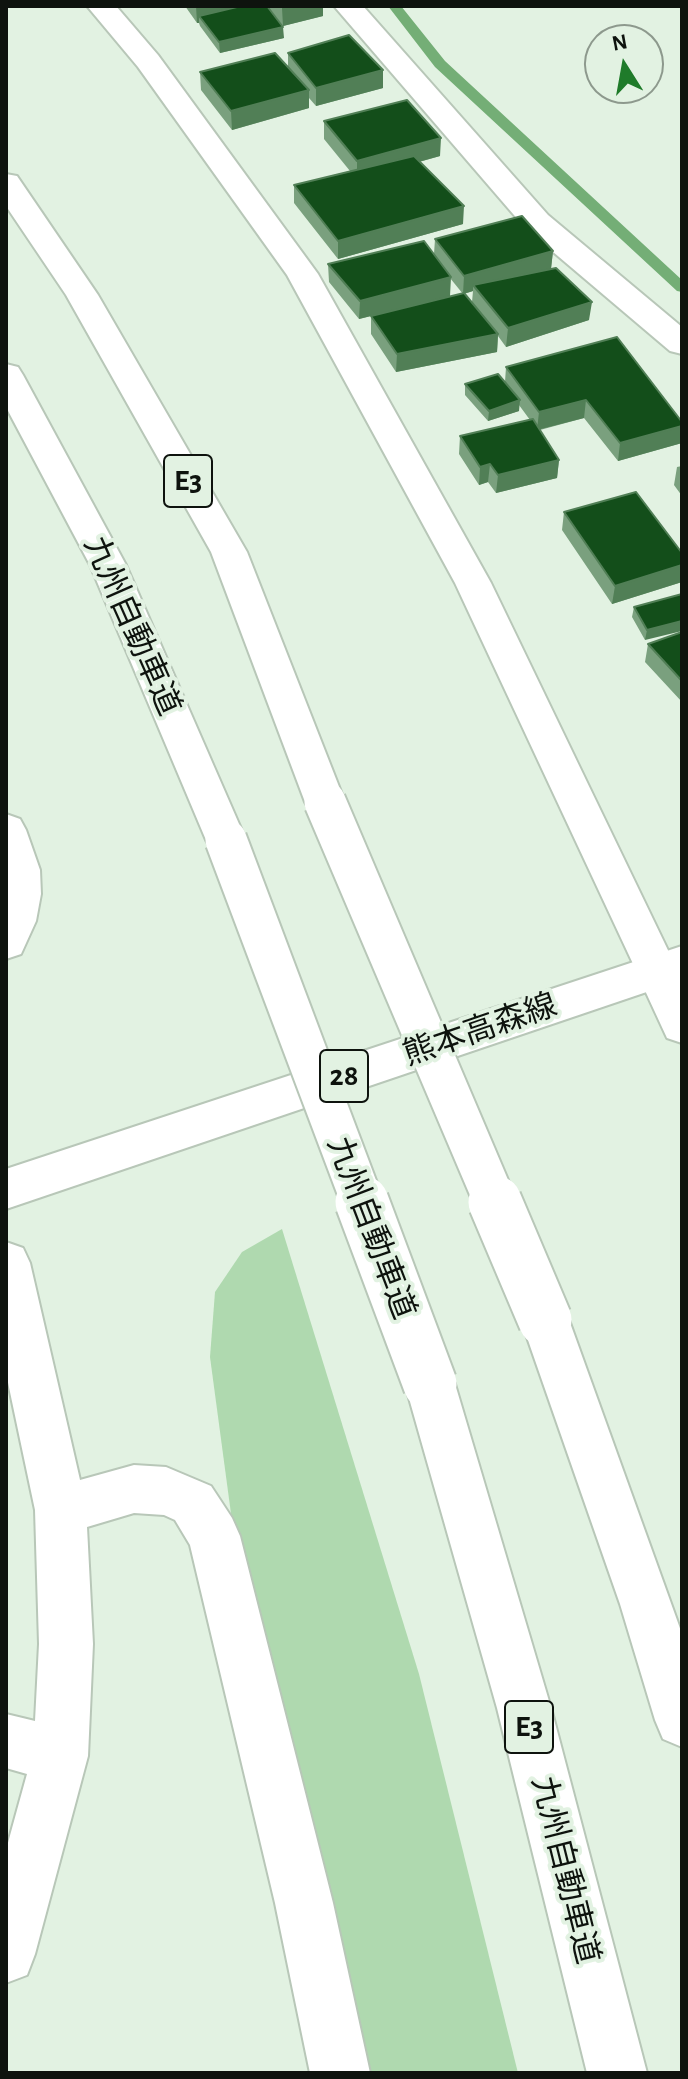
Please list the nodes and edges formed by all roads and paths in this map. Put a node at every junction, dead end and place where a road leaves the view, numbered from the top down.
1 (101, 6) edge
2 (348, 6) edge
3 (6, 183) edge
4 (682, 344) edge
5 (6, 375) edge
6 (6, 830) edge
7 (6, 942) edge
8 (670, 967) edge
9 (682, 1025) edge
10 (6, 1189) edge
11 (6, 1263) edge
12 (61, 1510) junction
13 (682, 1720) edge
14 (6, 1741) edge
15 (60, 1756) junction
16 (6, 1954) edge
17 (340, 2073) edge
18 (617, 2073) edge

1 - 8 main road
2 - 4 main road
3 - 13 main road, E3, bridge
5 - 18 main road, 九州自動車道 / E3, bridge
6 - 7 main road
8 - 9 main road
8 - 10 main road, 熊本高森線 / 28
11 - 12 main road
12 - 15 main road
12 - 17 main road
14 - 15 main road
15 - 16 main road

